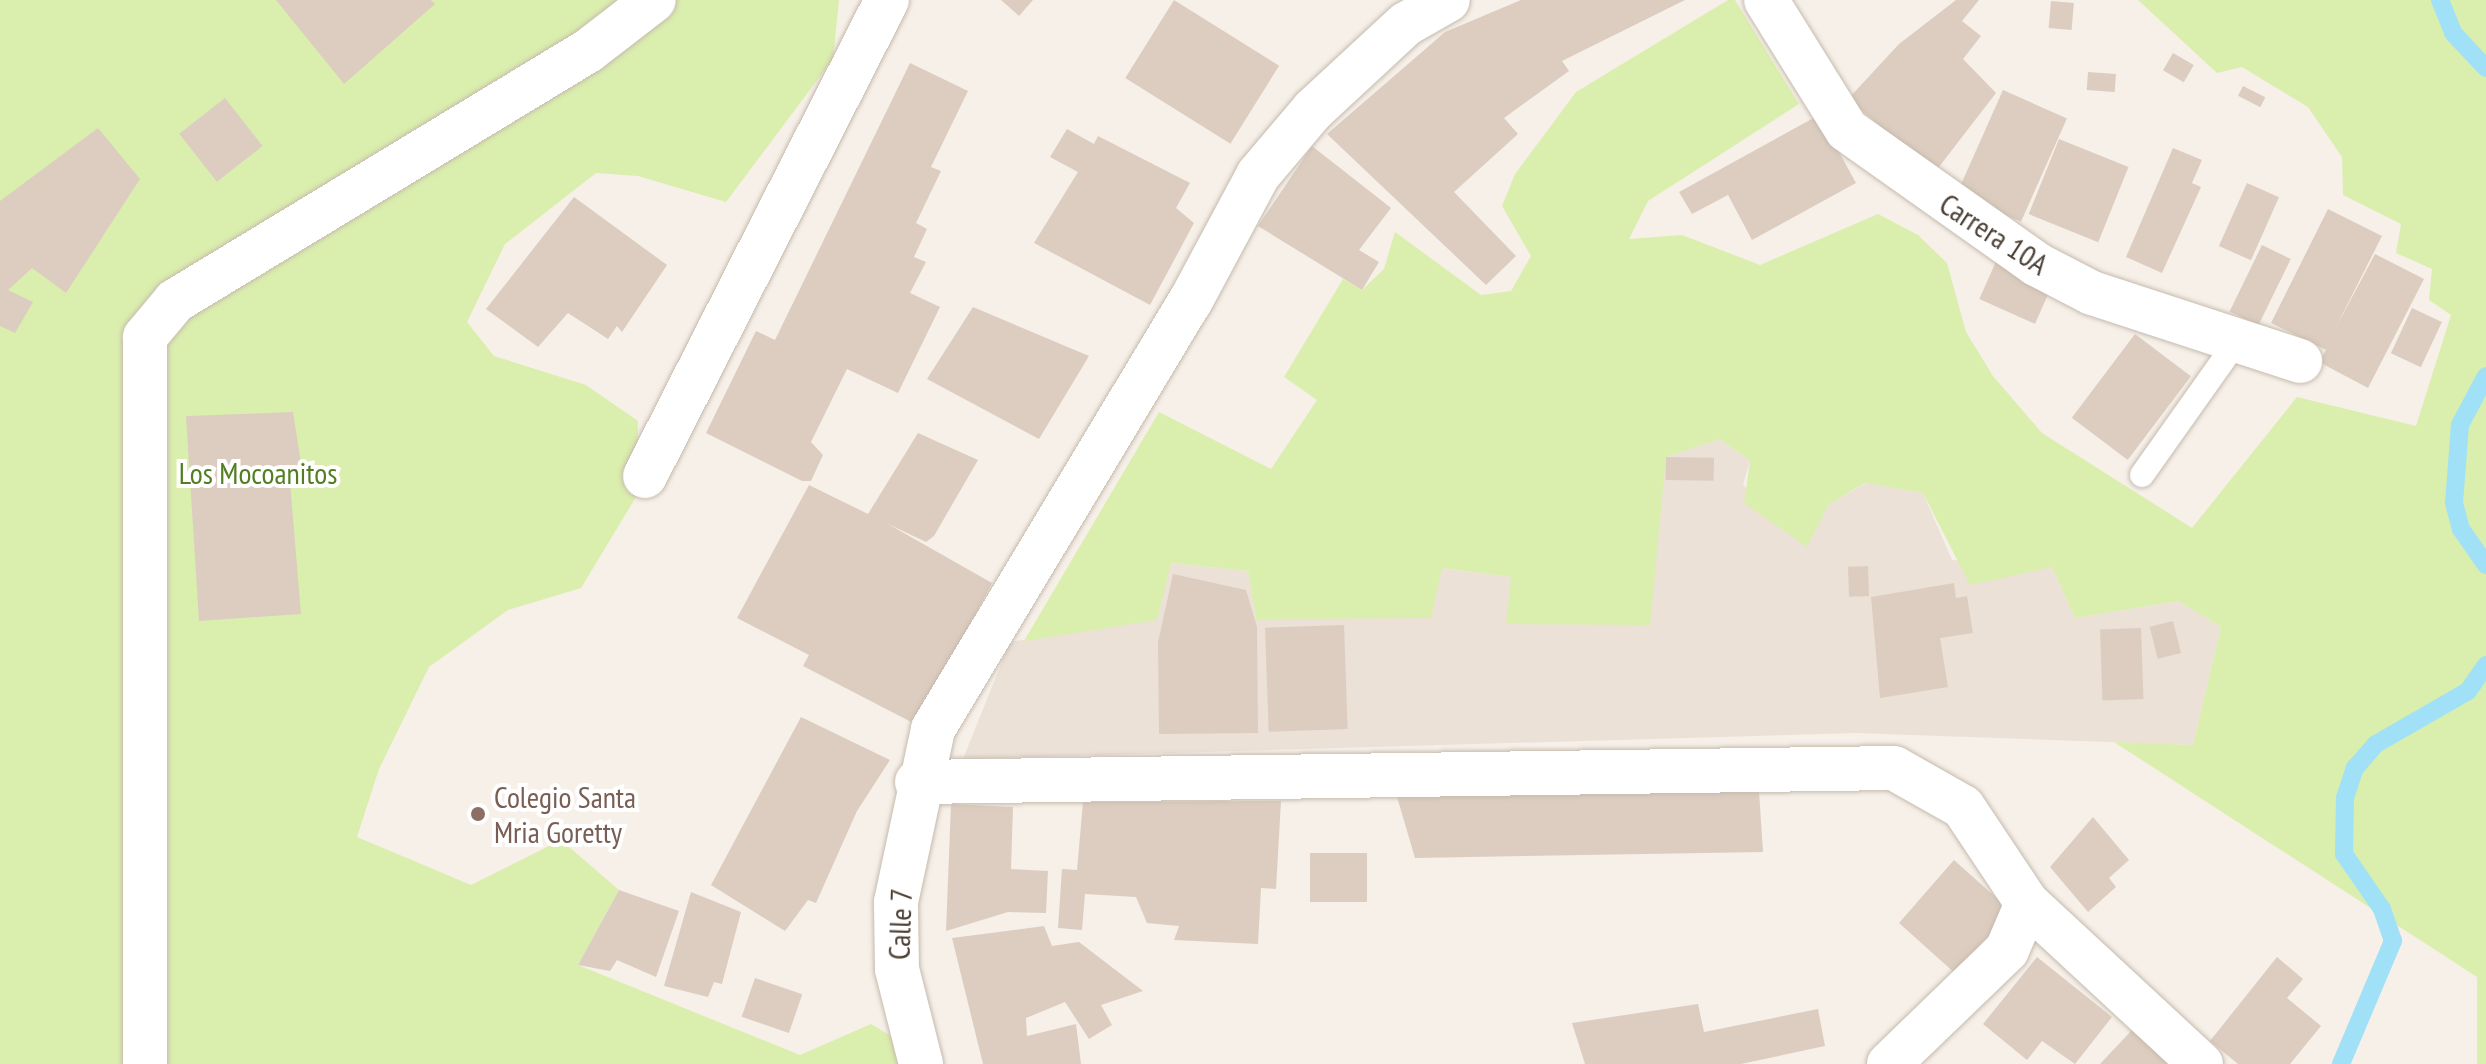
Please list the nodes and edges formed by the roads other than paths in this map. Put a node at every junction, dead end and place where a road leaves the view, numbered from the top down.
1 (654, 0) edge
2 (887, 0) edge
3 (1448, 0) edge
4 (1766, 0) edge
5 (2237, 341) junction
6 (2300, 361) dead end
7 (2142, 475) dead end
8 (645, 476) dead end
9 (917, 782) junction
10 (2027, 903) junction
11 (145, 1064) edge
12 (921, 1064) edge
13 (1889, 1064) edge
14 (2201, 1064) edge

1 - 11 street
2 - 8 street
3 - 9 street, Calle 7
4 - 5 street, Carrera 10A
5 - 6 street, Carrera 10A
5 - 7 lane
9 - 10 street
9 - 12 street, Calle 7
10 - 13 street
10 - 14 street

